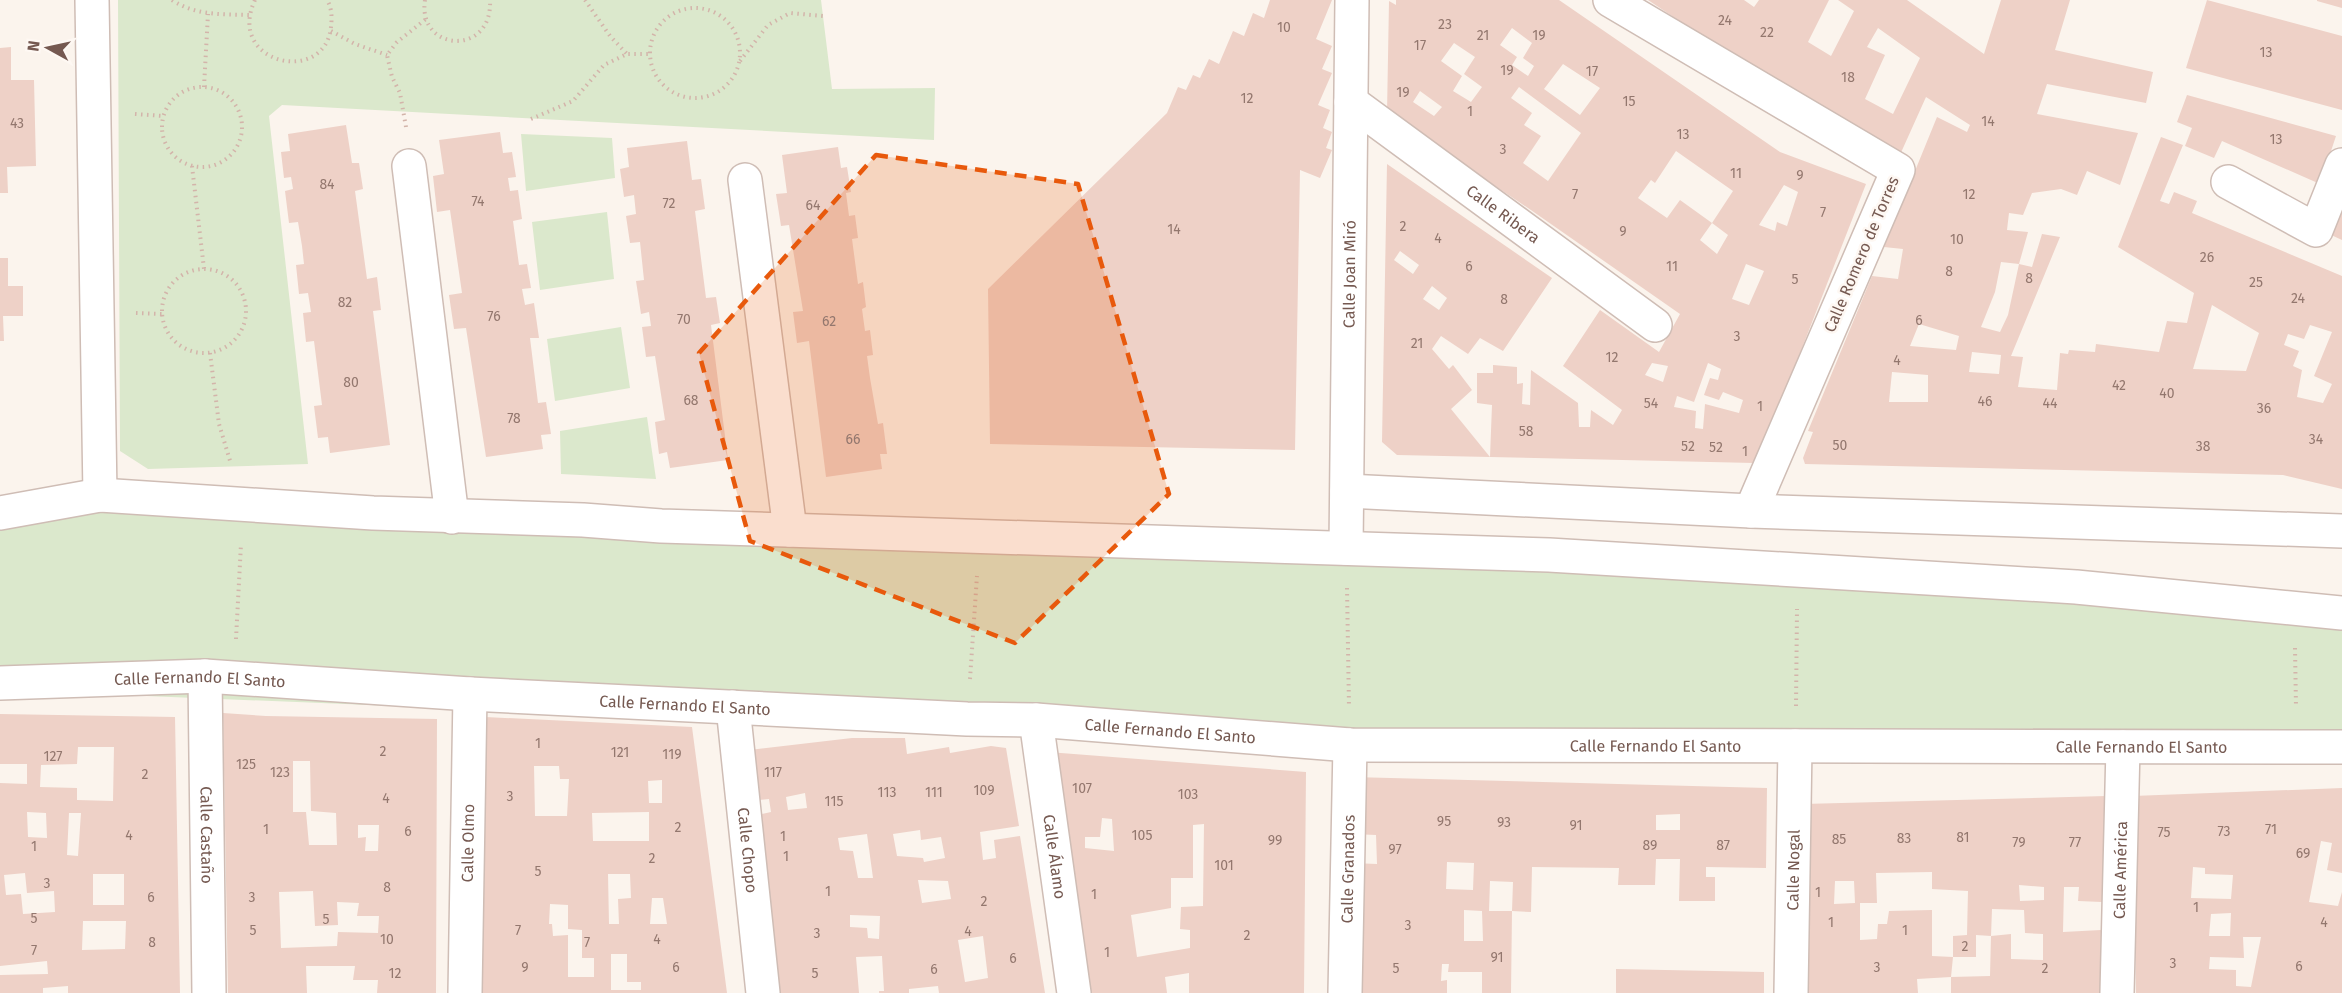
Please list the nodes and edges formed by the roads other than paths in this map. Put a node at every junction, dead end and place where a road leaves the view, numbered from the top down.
1 (92, 0) edge
2 (1352, 0) edge
3 (1610, 0) edge
4 (1351, 102) junction
5 (2342, 165) edge
6 (409, 166) road end
7 (745, 180) dead end
8 (2228, 182) dead end
9 (2329, 237) edge
10 (1655, 325) dead end
11 (1347, 491) junction
12 (100, 495) junction
13 (1751, 511) junction
14 (0, 513) edge
15 (452, 517) junction
16 (790, 530) junction
17 (2342, 531) edge
18 (1346, 548) junction
19 (2342, 613) edge
20 (219, 677) junction
21 (0, 683) edge
22 (470, 694) junction
23 (733, 708) junction
24 (1036, 720) junction
25 (1350, 745) junction
26 (1796, 746) junction
27 (2122, 747) junction
28 (2342, 747) edge
29 (209, 993) edge
30 (465, 993) edge
31 (763, 993) edge
32 (1074, 993) edge
33 (1345, 993) edge
34 (1791, 993) edge
35 (2117, 993) edge

1 - 12 street
2 - 4 street, Calle Joan Miró
3 - 13 street, Calle Romero de Torres
4 - 10 street, Calle Ribera
4 - 11 street, Calle Joan Miró
5 - 9 street
6 - 15 street
7 - 16 street
8 - 9 street
11 - 13 street
11 - 18 street, Calle Joan Miró
12 - 14 street
12 - 15 street
13 - 17 street
15 - 16 street
16 - 18 street
18 - 19 street
20 - 21 street, Calle Fernando El Santo
20 - 22 street, Calle Fernando El Santo
20 - 29 street, Calle Castaño
22 - 23 street, Calle Fernando El Santo
22 - 30 street, Calle Olmo
23 - 24 street, Calle Fernando El Santo
23 - 31 street, Calle Chopo
24 - 25 street, Calle Fernando El Santo
24 - 32 street, Calle Álamo
25 - 26 street, Calle Fernando El Santo
25 - 33 street, Calle Granados
26 - 27 street, Calle Fernando El Santo
26 - 34 street, Calle Nogal
27 - 28 street, Calle Fernando El Santo
27 - 35 street, Calle América

